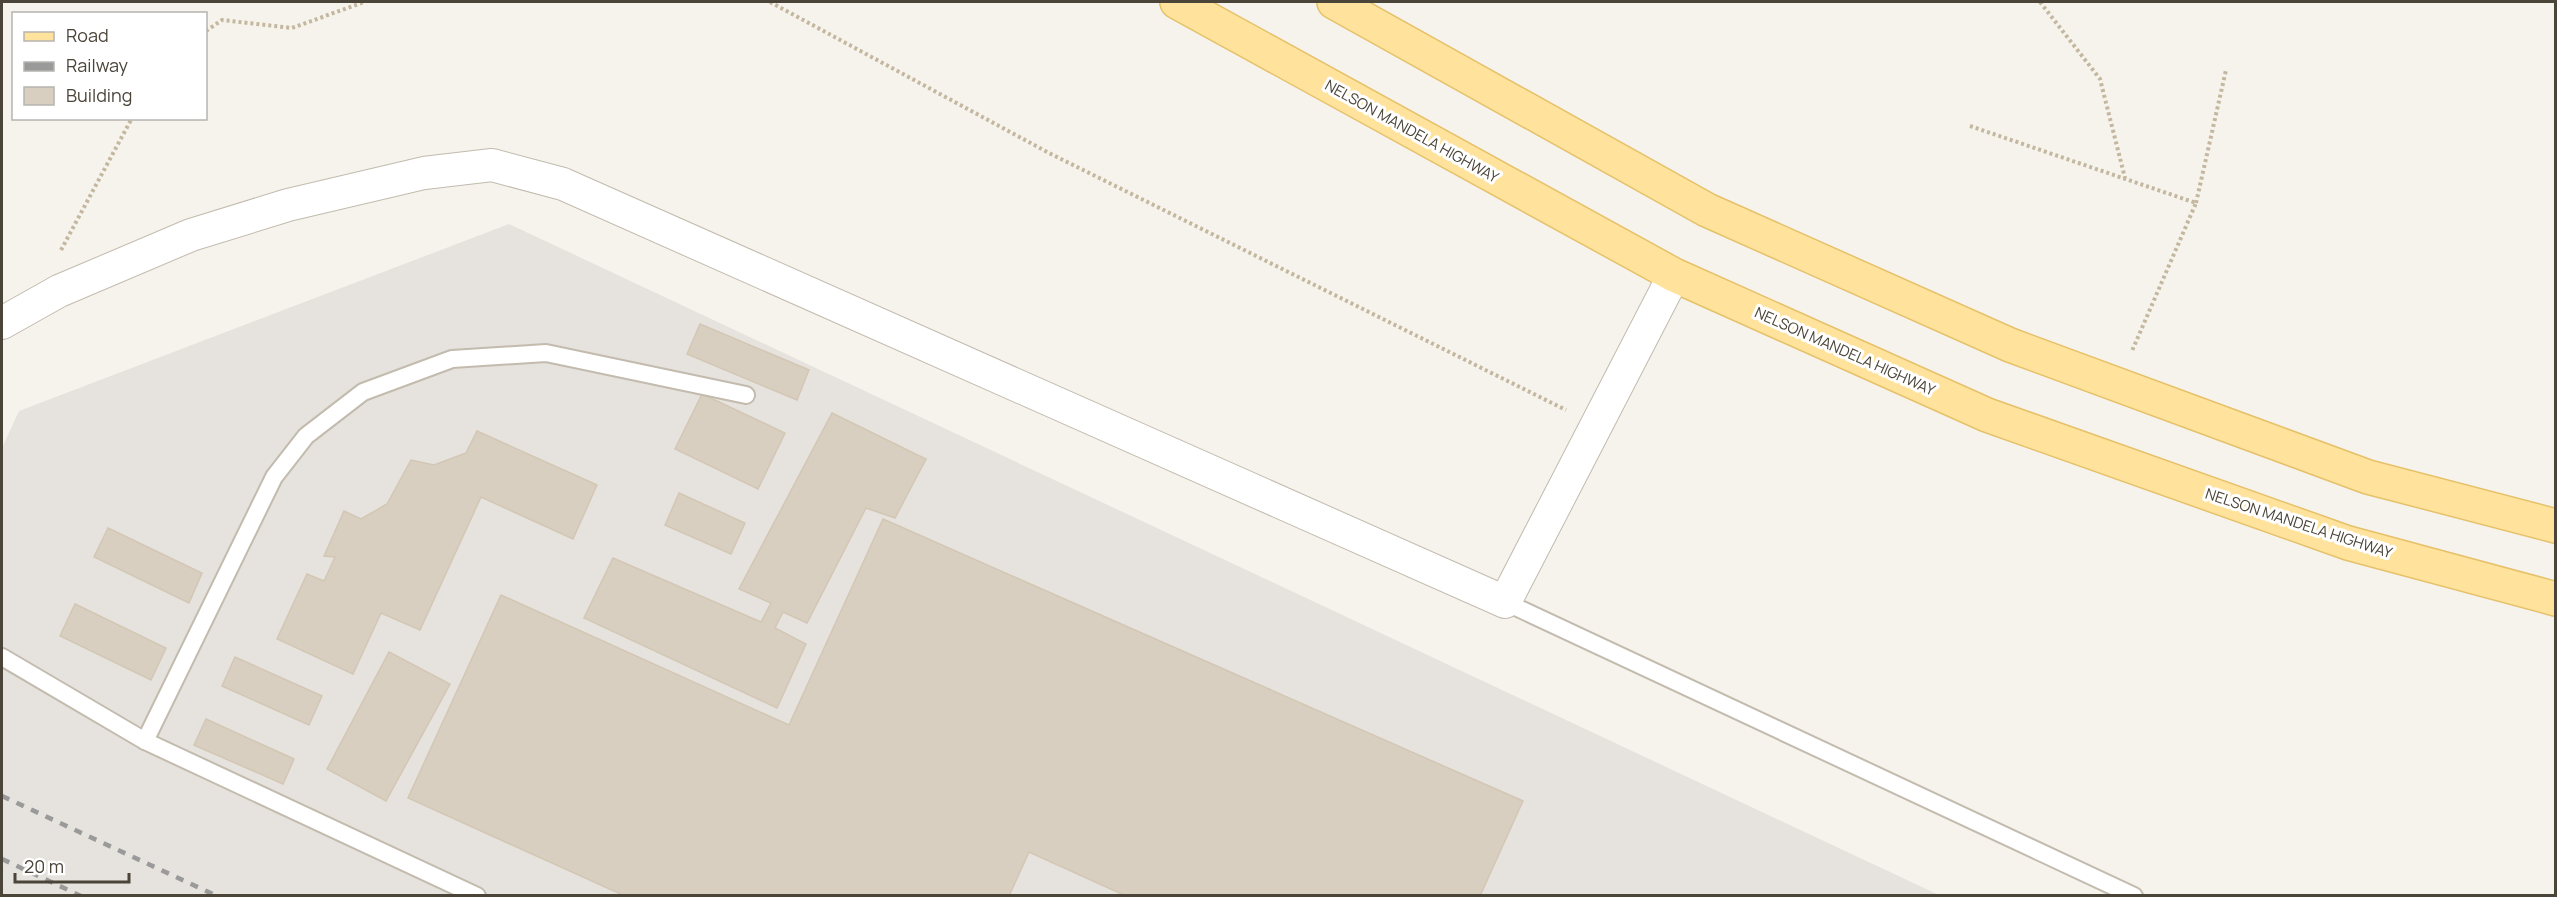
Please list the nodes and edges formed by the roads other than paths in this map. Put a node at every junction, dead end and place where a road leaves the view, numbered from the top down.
1 (1177, 2) edge
2 (1334, 2) edge
3 (1674, 274) junction
4 (2, 323) edge
5 (746, 395) dead end
6 (2556, 526) edge
7 (2556, 599) edge
8 (1504, 602) junction
9 (2, 657) edge
10 (146, 741) junction
11 (477, 896) edge
12 (2134, 896) edge

1 - 3 main road, NELSON MANDELA HIGHWAY
2 - 6 main road
3 - 7 main road, NELSON MANDELA HIGHWAY
3 - 8 street
4 - 8 street
5 - 10 lane
8 - 12 lane
9 - 10 lane
10 - 11 lane

